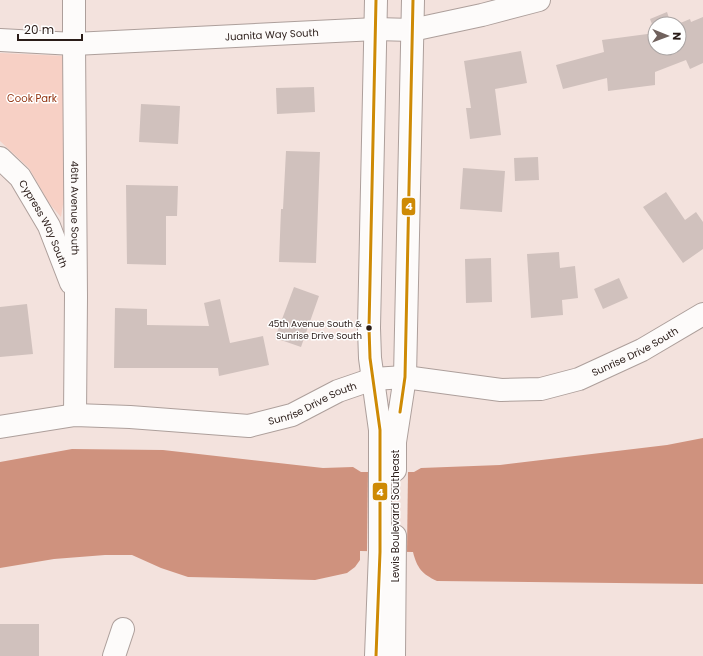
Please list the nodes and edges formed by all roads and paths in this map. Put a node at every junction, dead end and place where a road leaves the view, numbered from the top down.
1 (74, 0) edge
2 (376, 0) edge
3 (413, 0) edge
4 (539, 0) edge
5 (376, 29) junction
6 (412, 30) junction
7 (0, 40) edge
8 (74, 44) junction
9 (0, 158) edge
10 (76, 297) junction
11 (703, 314) edge
12 (405, 377) junction
13 (373, 380) junction
14 (75, 415) junction
15 (0, 427) edge
16 (388, 471) junction
17 (387, 552) junction
18 (123, 629) dead end
19 (114, 656) edge
20 (376, 656) edge
21 (394, 656) edge

1 - 8 street, 46th Avenue South
2 - 5 street, Lewis Boulevard Southeast
3 - 6 street, Lewis Boulevard Southeast
4 - 6 street, Juanita Way South
5 - 6 street, Juanita Way South
5 - 8 street, Juanita Way South
5 - 13 street, Lewis Boulevard Southeast
6 - 12 street, Lewis Boulevard Southeast
7 - 8 street, Juanita Way South
8 - 10 street, 46th Avenue South
9 - 10 street, Cypress Way South
10 - 14 street, 46th Avenue South
11 - 12 street, Sunrise Drive South
12 - 13 street, Sunrise Drive South
12 - 16 street, Lewis Boulevard Southeast
13 - 14 street, Sunrise Drive South
13 - 16 street, Lewis Boulevard Southeast
14 - 15 street, Sunrise Drive South
16 - 17 street, Lewis Boulevard Southeast
17 - 20 street, Lewis Boulevard Southeast
17 - 21 street, Lewis Boulevard Southeast
18 - 19 street

